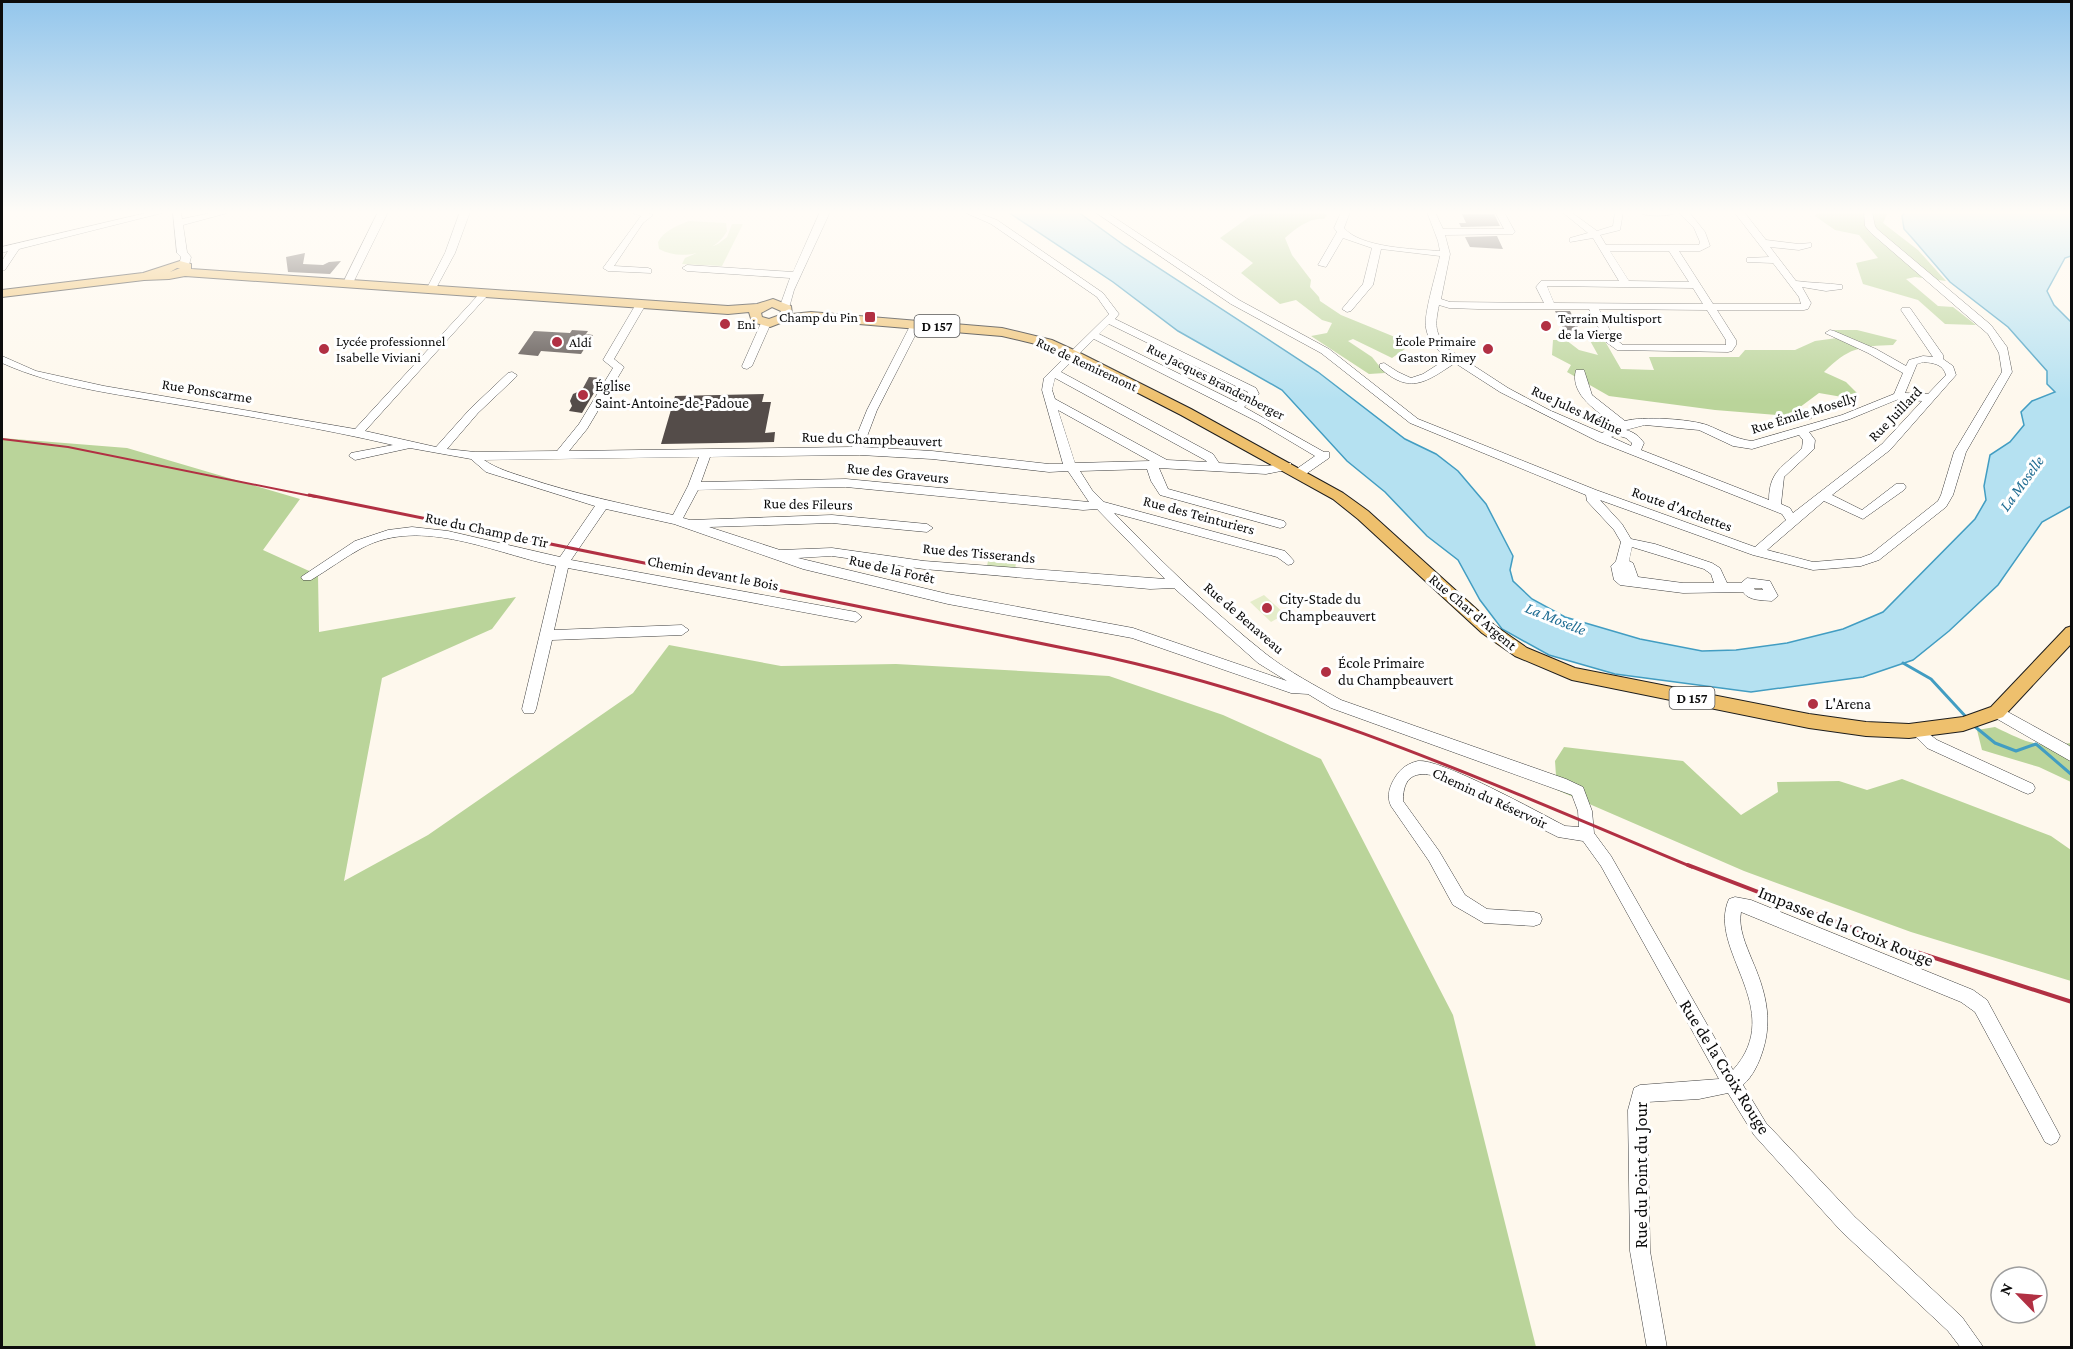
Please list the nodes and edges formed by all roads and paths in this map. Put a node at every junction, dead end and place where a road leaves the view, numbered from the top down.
1 (148, 275) edge
2 (273, 275) edge
3 (352, 275) edge
4 (439, 275) edge
5 (795, 275) edge
6 (1071, 275) edge
7 (1194, 275) edge
8 (1370, 275) edge
9 (1441, 275) edge
10 (1620, 275) edge
11 (1689, 275) edge
12 (1787, 275) edge
13 (1926, 275) edge
14 (1793, 283) junction
15 (347, 285) junction
16 (1597, 285) junction
17 (1626, 285) junction
18 (1695, 285) junction
19 (1839, 286) dead end
20 (431, 290) junction
21 (789, 290) junction
22 (2, 294) edge
23 (484, 294) junction
24 (1436, 301) junction
25 (641, 304) junction
26 (1550, 306) junction
27 (1592, 306) junction
28 (1609, 306) junction
29 (1707, 306) junction
30 (1347, 309) dead end
31 (1906, 310) dead end
32 (786, 312) junction
33 (761, 313) junction
34 (1109, 320) junction
35 (916, 324) junction
36 (1830, 333) dead end
37 (1093, 336) junction
38 (1072, 354) junction
39 (1454, 358) junction
40 (2, 359) edge
41 (1938, 360) junction
42 (747, 366) dead end
43 (1384, 366) dead end
44 (1580, 372) dead end
45 (1908, 372) junction
46 (1054, 373) junction
47 (512, 375) dead end
48 (1898, 396) junction
49 (1932, 398) junction
50 (1050, 401) junction
51 (1237, 407) junction
52 (1624, 425) junction
53 (1613, 431) junction
54 (1802, 431) junction
55 (358, 432) junction
56 (1601, 438) junction
57 (411, 444) junction
58 (439, 451) junction
59 (856, 451) junction
60 (1635, 452) junction
61 (706, 453) junction
62 (454, 454) joint
63 (356, 456) dead end
64 (475, 456) junction
65 (559, 456) junction
66 (1165, 464) junction
67 (1152, 465) junction
68 (1072, 468) junction
69 (1216, 468) junction
70 (1293, 470) junction
71 (694, 486) junction
72 (1900, 487) dead end
73 (1592, 493) junction
74 (1338, 496) joint
75 (1824, 496) junction
76 (603, 504) junction
77 (1099, 504) junction
78 (1774, 506) junction
79 (1793, 519) junction
80 (682, 521) junction
81 (1280, 524) dead end
82 (927, 528) dead end
83 (1627, 542) junction
84 (1756, 552) junction
85 (777, 554) junction
86 (1288, 561) dead end
87 (563, 562) junction
88 (308, 577) dead end
89 (1179, 584) junction
90 (1722, 587) junction
91 (1747, 588) dead end
92 (856, 617) dead end
93 (682, 630) dead end
94 (2072, 632) edge
95 (547, 635) junction
96 (1310, 689) junction
97 (530, 709) dead end
98 (1996, 712) junction
99 (1916, 730) junction
100 (2072, 756) edge
101 (2028, 788) dead end
102 (1587, 835) junction
103 (1534, 919) dead end
104 (1732, 1083) junction
105 (2050, 1136) dead end
106 (1657, 1347) edge
107 (1974, 1347) edge

1 - 22 main road
2 - 15 main road
3 - 15 street
4 - 20 street
5 - 21 street
6 - 34 street
7 - 73 street, Route d'Archettes
8 - 30 street
9 - 24 street, Rue Jules Méline
10 - 17 street
11 - 18 street
12 - 14 street
13 - 84 street, Route d'Archettes
14 - 19 street
14 - 29 street
15 - 20 main road
16 - 17 street
16 - 26 street
16 - 28 street
17 - 18 street
18 - 29 street
20 - 23 main road
21 - 32 street
21 - 33 street
23 - 25 main road
23 - 55 street
24 - 26 street
24 - 39 street, Rue Jules Méline
25 - 33 main road
25 - 65 street
26 - 27 street
27 - 28 street
27 - 29 street
28 - 29 street
31 - 41 street, Rue Juillard
32 - 33 main road
32 - 33 main road
32 - 35 main road, Rue de Remiremont / D 157
33 - 42 street
34 - 37 street
34 - 51 street
35 - 38 main road, Rue de Remiremont / D 157
35 - 59 street
36 - 45 street
37 - 38 street
37 - 51 street, Rue Jacques Brandenberger
38 - 46 street
38 - 70 main road, Rue de Remiremont / D 157
39 - 43 street
39 - 56 street, Rue Jules Méline
40 - 55 street, Rue Ponscarme
41 - 45 street
41 - 49 street, Rue Juillard
44 - 52 street
45 - 48 street
46 - 50 street, Rue de Benaveau
46 - 69 street
47 - 58 street
48 - 49 street, Rue Émile Moselly
48 - 54 street, Rue Émile Moselly
49 - 75 street, Rue Juillard
50 - 66 street
50 - 68 street, Rue de Benaveau
51 - 70 street, Rue Jacques Brandenberger
52 - 53 street, Rue Émile Moselly
52 - 54 street, Rue Émile Moselly
53 - 56 street, Rue Émile Moselly
53 - 60 street
54 - 78 street
55 - 57 street, Rue Ponscarme
56 - 60 street, Rue Jules Méline
57 - 58 street, Rue Ponscarme
57 - 63 street, Rue Ponscarme
58 - 62 street, Rue Ponscarme
59 - 61 street, Rue du Champbeauvert
59 - 68 street, Rue du Champbeauvert
60 - 78 street, Rue Jules Méline
61 - 65 street, Rue du Champbeauvert
61 - 71 street
62 - 64 street, Rue du Champbeauvert
64 - 65 street, Rue du Champbeauvert
64 - 76 street, Rue de la Forêt
66 - 67 street, Rue du Champbeauvert
66 - 69 street, Rue du Champbeauvert
67 - 68 street, Rue du Champbeauvert
67 - 81 street
68 - 77 street, Rue de Benaveau
69 - 70 street, Rue du Champbeauvert
70 - 74 main road, Rue de Remiremont / D 157
71 - 77 street, Rue des Graveurs
71 - 80 street
72 - 75 street
73 - 83 street
73 - 84 street, Route d'Archettes
74 - 99 main road, Rue Char d'Argent / D 157
75 - 79 street, Rue Juillard
76 - 80 street, Rue de la Forêt
76 - 87 street
77 - 86 street, Rue des Teinturiers
77 - 89 street, Rue de Benaveau
78 - 79 street, Rue Jules Méline
79 - 84 street
80 - 82 street, Rue des Fileurs
80 - 85 street, Rue de la Forêt
83 - 90 street
83 - 90 street
85 - 89 street, Rue des Tisserands
85 - 96 street, Rue de la Forêt
87 - 88 street, Rue du Champ de Tir
87 - 92 street, Chemin devant le Bois
87 - 95 street
89 - 96 street, Rue de Benaveau
90 - 91 street
93 - 95 street
94 - 98 main road, Rue Char d'Argent / D 157
95 - 97 street
96 - 102 street, Rue de Benaveau
98 - 99 main road, Rue Char d'Argent / D 157
98 - 100 street
99 - 101 street
102 - 103 street, Chemin du Réservoir
102 - 104 street, Rue de la Croix Rouge
104 - 105 street, Impasse de la Croix Rouge
104 - 106 street, Rue du Point du Jour
104 - 107 street, Rue de la Croix Rouge

